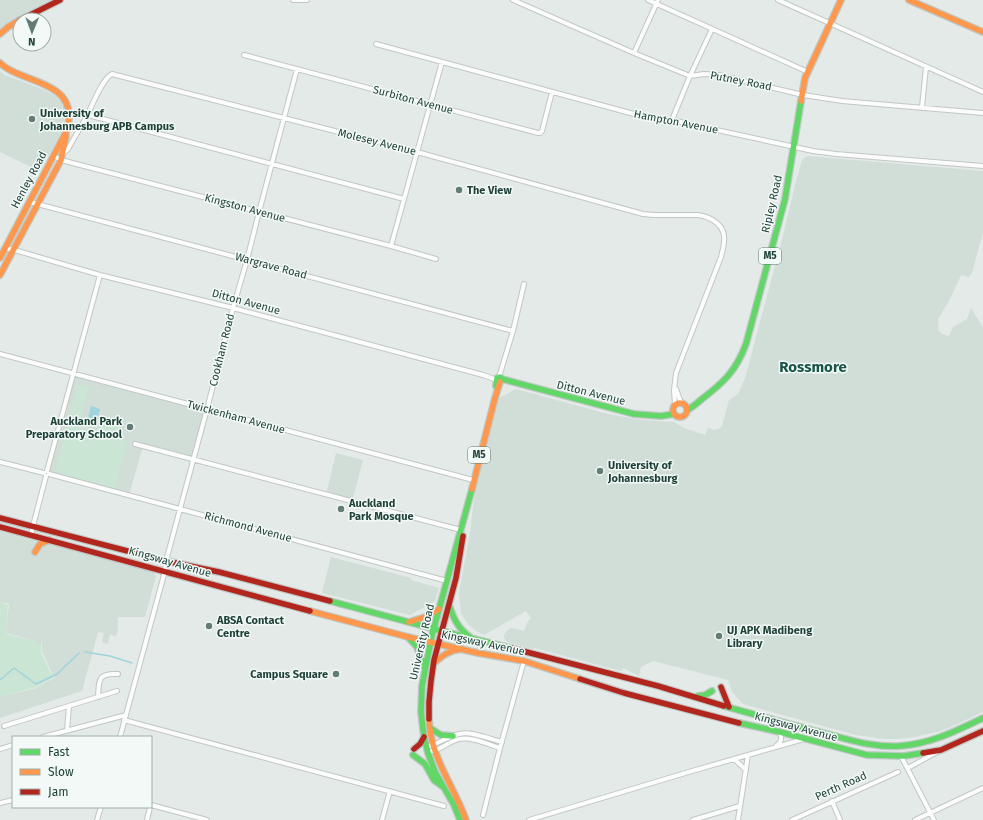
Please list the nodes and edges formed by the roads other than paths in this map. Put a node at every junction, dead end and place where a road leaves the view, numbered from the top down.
1 (60, 0) edge
2 (293, 0) edge
3 (307, 0) edge
4 (513, 0) edge
5 (648, 0) edge
6 (778, 0) edge
7 (841, 0) edge
8 (909, 0) edge
9 (657, 2) edge
10 (36, 12) edge
11 (830, 23) junction
12 (12, 25) edge
13 (712, 29) junction
14 (983, 32) edge
15 (0, 34) edge
16 (376, 44) dead end
17 (634, 53) junction
18 (244, 54) dead end
19 (442, 62) junction
20 (0, 63) edge
21 (926, 67) junction
22 (297, 69) junction
23 (808, 72) junction
24 (111, 74) joint
25 (690, 76) junction
26 (983, 90) edge
27 (552, 92) junction
28 (803, 95) junction
29 (430, 104) junction
30 (922, 107) junction
31 (983, 113) edge
32 (88, 115) junction
33 (284, 119) junction
34 (672, 120) junction
35 (66, 132) junction
36 (794, 147) junction
37 (417, 152) junction
38 (62, 154) junction
39 (54, 156) junction
40 (61, 160) junction
41 (272, 164) junction
42 (983, 166) edge
43 (404, 199) junction
44 (30, 202) junction
45 (38, 204) junction
46 (259, 212) junction
47 (391, 246) junction
48 (5, 248) junction
49 (13, 250) junction
50 (0, 258) edge
51 (436, 259) dead end
52 (247, 260) junction
53 (100, 274) junction
54 (0, 275) edge
55 (524, 284) dead end
56 (233, 308) junction
57 (513, 331) junction
58 (0, 354) edge
59 (73, 374) junction
60 (500, 379) junction
61 (679, 408) junction
62 (207, 409) junction
63 (135, 444) dead end
64 (193, 459) junction
65 (0, 462) edge
66 (47, 474) junction
67 (473, 480) junction
68 (180, 508) junction
69 (466, 512) junction
70 (0, 518) edge
71 (32, 526) junction
72 (0, 527) edge
73 (461, 530) junction
74 (31, 535) junction
75 (49, 540) junction
76 (35, 552) dead end
77 (166, 561) junction
78 (165, 570) junction
79 (447, 581) junction
80 (449, 605) junction
81 (439, 609) junction
82 (409, 622) junction
83 (434, 629) junction
84 (442, 631) junction
85 (408, 637) junction
86 (471, 638) junction
87 (431, 642) junction
88 (439, 644) junction
89 (462, 649) junction
90 (524, 661) junction
91 (433, 664) junction
92 (425, 668) junction
93 (118, 674) dead end
94 (721, 687) dead end
95 (117, 691) dead end
96 (712, 691) dead end
97 (98, 697) junction
98 (696, 697) junction
99 (729, 706) junction
100 (69, 707) junction
101 (125, 718) junction
102 (983, 718) edge
103 (4, 726) dead end
104 (430, 728) junction
105 (67, 730) junction
106 (983, 731) edge
107 (780, 732) junction
108 (46, 736) edge
109 (120, 736) edge
110 (424, 736) junction
111 (453, 736) junction
112 (804, 739) junction
113 (502, 742) junction
114 (12, 745) edge
115 (776, 746) junction
116 (434, 748) junction
117 (500, 748) junction
118 (0, 749) edge
119 (427, 750) junction
120 (941, 750) junction
121 (748, 755) junction
122 (901, 756) junction
123 (734, 759) junction
124 (908, 768) junction
125 (746, 770) junction
126 (898, 772) dead end
127 (443, 787) junction
128 (983, 788) edge
129 (390, 791) junction
130 (12, 800) edge
131 (832, 801) junction
132 (0, 803) edge
133 (152, 806) edge
134 (444, 806) dead end
135 (740, 806) junction
136 (101, 808) edge
137 (150, 808) edge
138 (931, 813) junction
139 (483, 815) dead end
140 (197, 819) edge
141 (97, 820) edge
142 (147, 820) edge
143 (207, 820) edge
144 (382, 820) edge
145 (460, 820) edge
146 (466, 820) edge
147 (530, 820) edge
148 (692, 820) edge
149 (738, 820) edge
150 (792, 820) edge
151 (840, 820) edge
152 (915, 820) edge
153 (934, 820) edge

1 - 10 main road
2 - 3 street
4 - 17 street, Putney Road
5 - 9 street
6 - 11 street
7 - 11 main road, Ripley Road / M5
8 - 14 main road
9 - 13 street
9 - 17 street
11 - 21 street
11 - 23 main road, Ripley Road / M5
12 - 15 main road
13 - 23 street
13 - 25 street
16 - 19 street, Hampton Avenue
17 - 25 street, Putney Road
18 - 22 street, Surbiton Avenue
19 - 27 street, Hampton Avenue
19 - 29 street
20 - 35 main road
21 - 26 street
21 - 30 street
22 - 29 street, Surbiton Avenue
22 - 33 street, Cookham Road
23 - 28 main road, Ripley Road / M5
24 - 32 street, Henley Road
24 - 33 street, Molesey Avenue
25 - 28 street, Putney Road
25 - 34 street
27 - 29 street, Surbiton Avenue
27 - 34 street, Hampton Avenue
28 - 30 street, Putney Road
28 - 36 main road, Ripley Road / M5
29 - 37 street
30 - 31 street, Putney Road
32 - 38 street, Henley Road
32 - 41 street
33 - 37 street, Molesey Avenue
33 - 41 street, Cookham Road
34 - 36 street, Hampton Avenue
35 - 38 main road, Henley Road
35 - 39 main road, Henley Road
36 - 42 street, Hampton Avenue
36 - 61 main road, Ripley Road / M5
37 - 43 street
37 - 61 street, Molesey Avenue
38 - 40 main road, Henley Road
39 - 40 street, Kingston Avenue
39 - 44 main road, Henley Road
40 - 45 main road, Henley Road
40 - 46 street, Kingston Avenue
41 - 43 street
41 - 46 street, Cookham Road
43 - 47 street
44 - 45 street, Wargrave Road
44 - 48 main road, Henley Road
45 - 49 main road, Henley Road
45 - 52 street, Wargrave Road
46 - 47 street, Kingston Avenue
46 - 52 street, Cookham Road
47 - 51 street, Kingston Avenue
48 - 49 street, Ditton Avenue
48 - 50 main road, Henley Road
49 - 53 street, Ditton Avenue
49 - 54 main road, Henley Road
52 - 56 street, Cookham Road
52 - 57 street, Wargrave Road
53 - 56 street, Ditton Avenue
53 - 59 street
55 - 57 street, University Road
56 - 60 street, Ditton Avenue
56 - 62 street, Cookham Road
57 - 60 street, University Road
58 - 59 street, Twickenham Avenue
59 - 62 street, Twickenham Avenue
59 - 66 street
60 - 61 main road, Ditton Avenue
60 - 67 main road, University Road / M5
62 - 64 street, Cookham Road
62 - 67 street, Twickenham Avenue
63 - 64 street
64 - 68 street, Cookham Road
64 - 73 street
65 - 66 street, Richmond Avenue
66 - 68 street, Richmond Avenue
66 - 71 street
67 - 69 main road, University Road / M5
68 - 77 street, Cookham Road
68 - 79 street, Richmond Avenue
69 - 73 main road, University Road / M5
69 - 80 main road, University Road / M5
70 - 71 main road, Kingsway Avenue
71 - 74 street
71 - 77 main road, Kingsway Avenue
72 - 74 main road, Kingsway Avenue
73 - 79 main road, University Road / M5
74 - 75 main road, Kingsway Avenue
75 - 76 main road
75 - 78 main road, Kingsway Avenue
77 - 78 street, Cookham Road
77 - 82 main road, Kingsway Avenue
78 - 85 main road, Kingsway Avenue
78 - 101 street, Cookham Road
79 - 81 main road, University Road / M5
80 - 84 main road, University Road / M5
80 - 86 main road
81 - 82 main road
81 - 83 main road, University Road / M5
82 - 83 main road, Kingsway Avenue
83 - 84 main road, Kingsway Avenue
83 - 87 main road, University Road / M5
84 - 86 main road, Kingsway Avenue
84 - 88 main road, University Road / M5
85 - 87 main road, Kingsway Avenue
85 - 92 main road
86 - 98 main road, Kingsway Avenue
87 - 88 main road, Kingsway Avenue
87 - 92 main road, University Road / M5
88 - 89 main road, Kingsway Avenue
88 - 91 main road, University Road / M5
89 - 90 main road, Kingsway Avenue
89 - 91 main road
90 - 107 main road, Kingsway Avenue
90 - 113 street
91 - 104 main road, University Road / M5
92 - 110 main road, University Road / M5
93 - 97 street
94 - 99 main road
95 - 97 street
96 - 98 main road
97 - 100 street
98 - 99 main road, Kingsway Avenue
99 - 102 main road, Kingsway Avenue
100 - 103 street
100 - 105 street
101 - 105 street
101 - 109 street, Cookham Road
101 - 129 street
104 - 111 main road
104 - 116 main road, M5
105 - 108 street
106 - 120 main road
107 - 112 main road, Kingsway Avenue
107 - 115 street
110 - 119 main road, University Road / M5
110 - 127 main road
111 - 113 street
111 - 116 street
112 - 115 street
112 - 122 main road, Kingsway Avenue
113 - 117 street
114 - 118 street
115 - 121 street
116 - 117 street
116 - 119 street
116 - 146 main road, M5
117 - 139 street
119 - 127 main road, University Road / M5
120 - 122 main road, Kingsway Avenue
120 - 124 street
121 - 123 street
121 - 125 street
122 - 124 street
123 - 125 street
123 - 147 street
124 - 138 street
125 - 135 street
126 - 131 street, Perth Road
127 - 145 main road, University Road / M5
128 - 138 street
129 - 134 street
129 - 144 street
130 - 132 street
131 - 150 street, Perth Road
131 - 151 street
133 - 140 street
135 - 148 street
135 - 149 street
136 - 141 street
137 - 142 street
138 - 152 street
138 - 153 street
140 - 143 street

